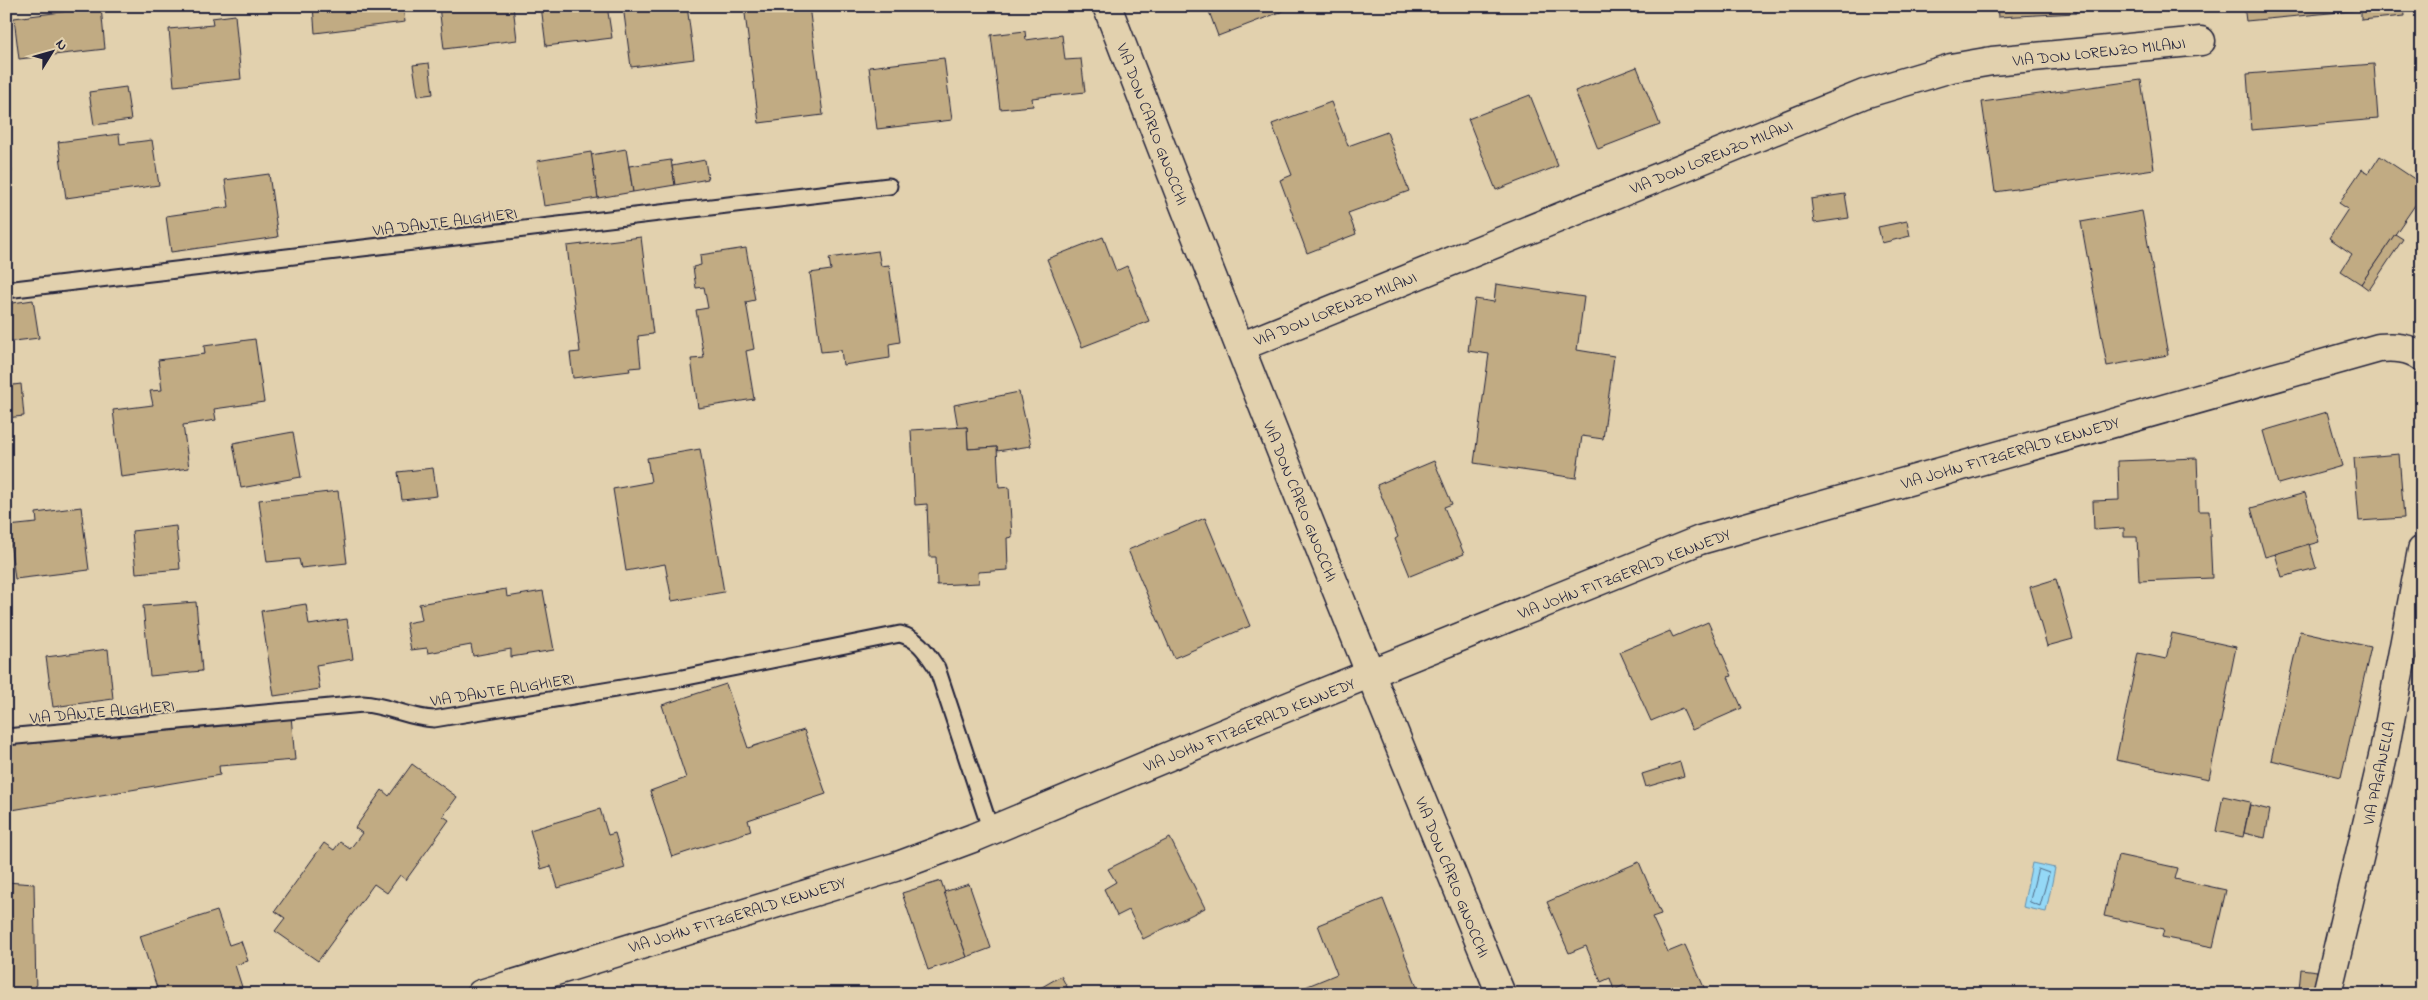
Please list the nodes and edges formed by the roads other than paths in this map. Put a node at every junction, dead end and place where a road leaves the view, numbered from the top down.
1 (1107, 6) edge
2 (2202, 41) dead end
3 (889, 186) dead end
4 (6, 290) edge
5 (1240, 347) junction
6 (2422, 358) edge
7 (2422, 550) edge
8 (1370, 675) junction
9 (6, 737) edge
10 (991, 831) junction
11 (481, 994) edge
12 (1501, 994) edge
13 (2327, 994) edge

1 - 5 street, VIA DON CARLO GNOCCHI
2 - 5 street, VIA DON LORENZO MILANI
3 - 4 lane, VIA DANTE ALIGHIERI
5 - 8 street, VIA DON CARLO GNOCCHI
6 - 8 street, VIA JOHN FITZGERALD KENNEDY
7 - 13 street, VIA PAGANELLA
8 - 10 street, VIA JOHN FITZGERALD KENNEDY
8 - 12 street, VIA DON CARLO GNOCCHI
9 - 10 lane, VIA DANTE ALIGHIERI
10 - 11 street, VIA JOHN FITZGERALD KENNEDY

